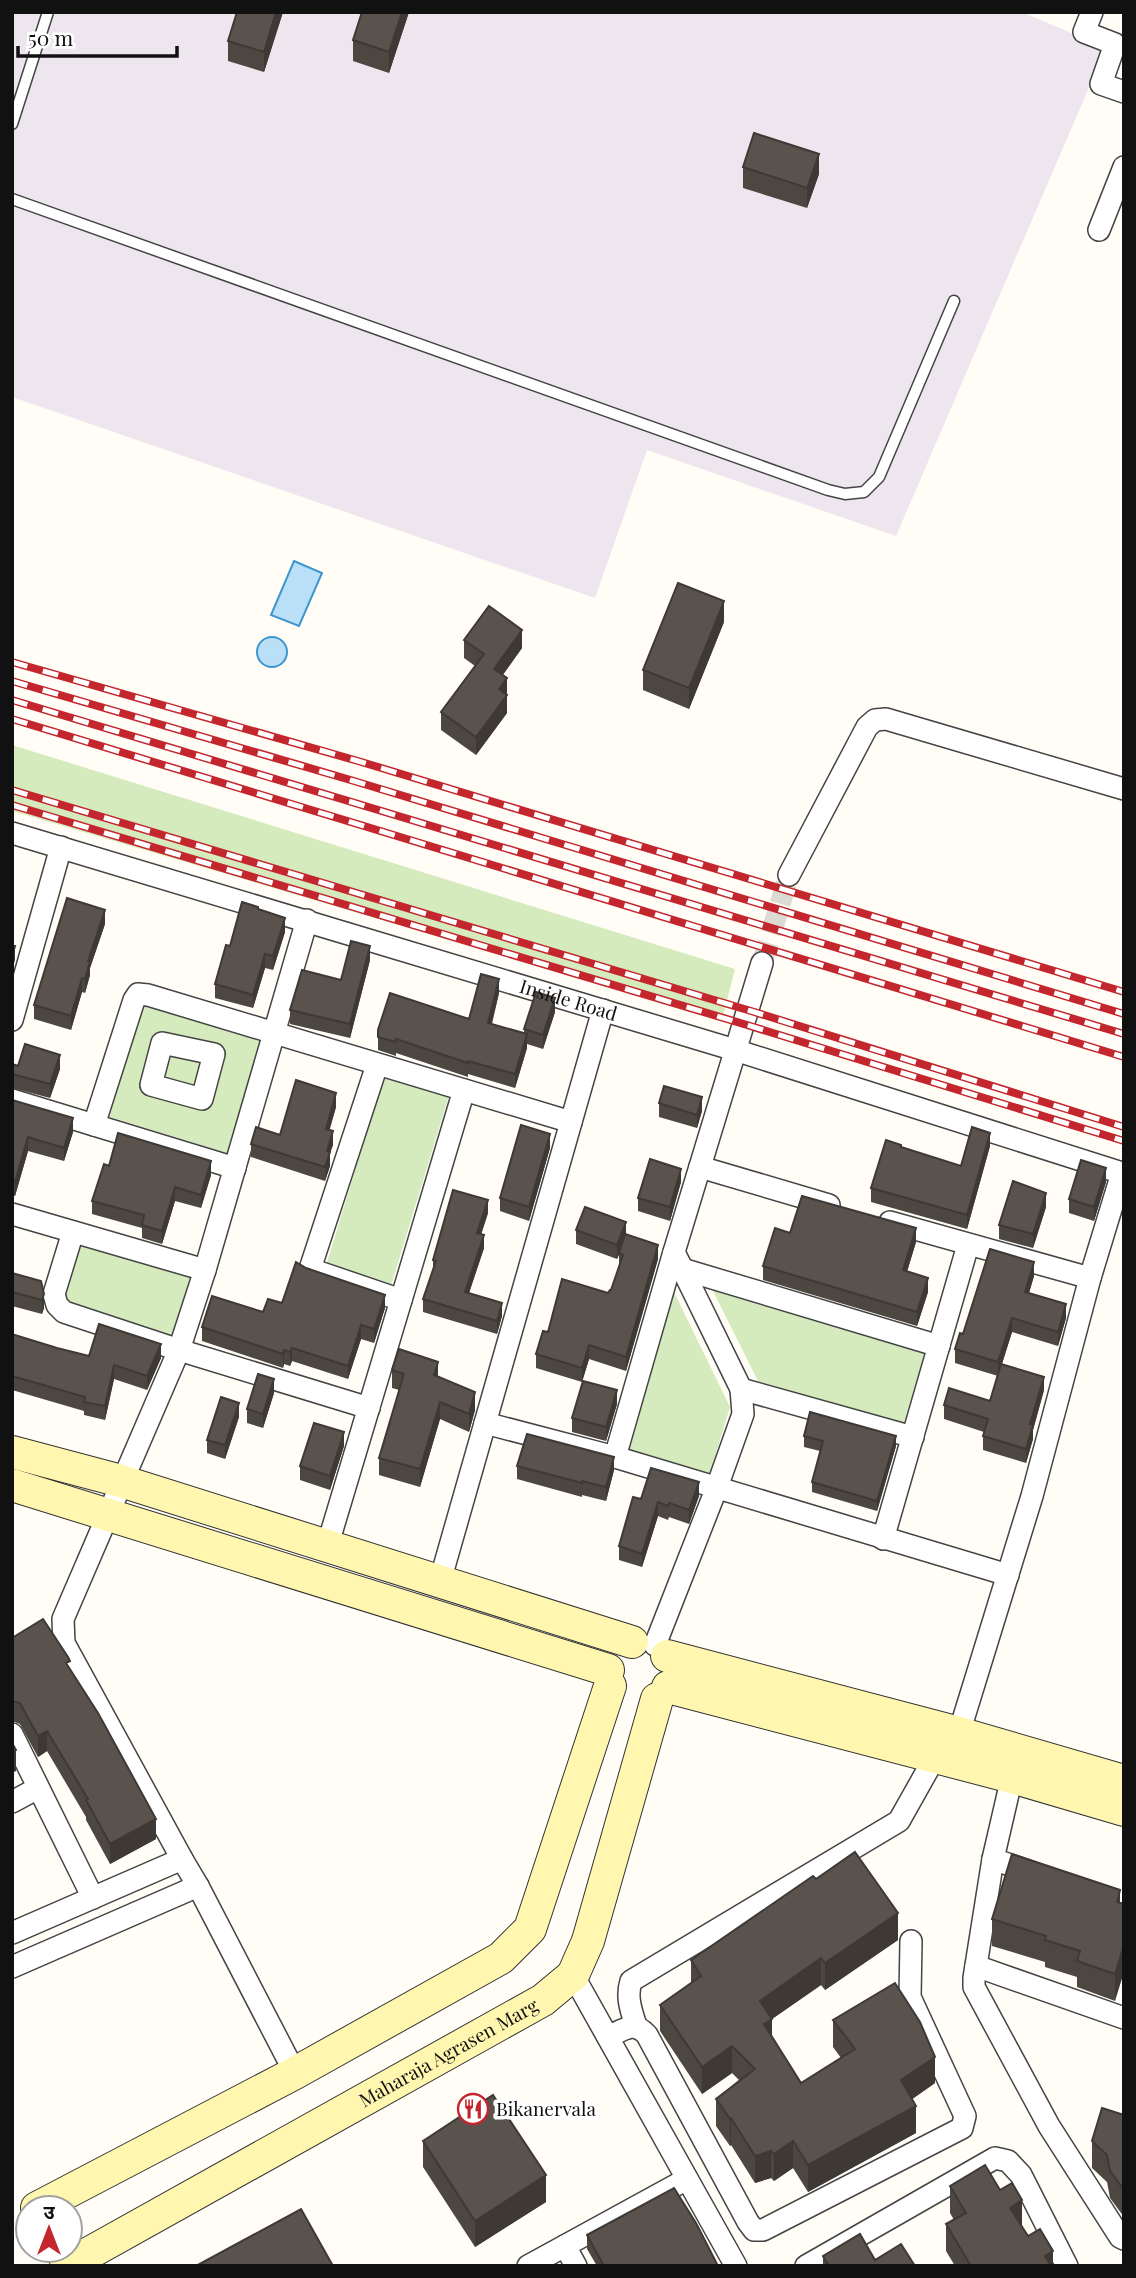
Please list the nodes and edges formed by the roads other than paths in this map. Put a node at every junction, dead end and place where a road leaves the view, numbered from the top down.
1 (48, 12) edge
2 (1091, 12) edge
3 (1124, 92) edge
4 (12, 124) edge
5 (1124, 167) edge
6 (12, 199) edge
7 (1099, 230) dead end
8 (954, 301) dead end
9 (1122, 784) edge
10 (12, 833) edge
11 (61, 847) junction
12 (789, 875) tunnel mouth
13 (307, 920) junction
14 (22, 949) edge
15 (762, 963) tunnel mouth
16 (603, 1010) junction
17 (12, 1020) edge
18 (274, 1033) junction
19 (736, 1050) junction
20 (377, 1065) junction
21 (464, 1090) junction
22 (12, 1100) edge
23 (571, 1122) junction
24 (94, 1125) junction
25 (700, 1167) junction
26 (235, 1168) junction
27 (1123, 1174) edge
28 (851, 1211) edge
29 (12, 1214) edge
30 (877, 1219) edge
31 (73, 1232) junction
32 (968, 1245) junction
33 (678, 1260) junction
34 (205, 1270) junction
35 (1090, 1278) junction
36 (401, 1300) junction
37 (939, 1346) junction
38 (179, 1350) junction
39 (741, 1390) junction
40 (369, 1408) junction
41 (485, 1423) junction
42 (913, 1437) junction
43 (12, 1452) edge
44 (615, 1457) junction
45 (121, 1481) junction
46 (12, 1485) edge
47 (717, 1487) junction
48 (110, 1514) junction
49 (883, 1539) junction
50 (327, 1547) junction
51 (1007, 1575) junction
52 (440, 1581) junction
53 (651, 1648) junction
54 (609, 1678) junction
55 (663, 1693) junction
56 (960, 1733) junction
57 (12, 1734) edge
58 (935, 1757) junction
59 (1012, 1777) junction
60 (1124, 1781) edge
61 (38, 1788) junction
62 (12, 1802) edge
63 (1124, 1810) edge
64 (182, 1859) junction
65 (993, 1859) junction
66 (1058, 1881) edge
67 (198, 1886) junction
68 (93, 1898) junction
69 (12, 1933) edge
70 (911, 1941) dead end
71 (976, 1966) junction
72 (12, 1967) edge
73 (573, 1975) junction
74 (1124, 2018) edge
75 (636, 2026) junction
76 (608, 2037) junction
77 (295, 2073) junction
78 (687, 2179) junction
79 (64, 2194) edge
80 (1124, 2239) edge
81 (565, 2246) junction
82 (66, 2266) edge
83 (528, 2266) edge
84 (576, 2266) edge
85 (736, 2266) edge
86 (806, 2266) edge
87 (1067, 2266) edge

1 - 4 lane
2 - 3 street
5 - 7 street
6 - 8 lane
9 - 12 street
10 - 11 street, Inside Road
11 - 13 street, Inside Road
11 - 14 street
13 - 16 street, Inside Road
13 - 18 street
14 - 17 street
15 - 19 street
16 - 19 street, Inside Road
16 - 23 street
18 - 20 street
18 - 24 street
18 - 26 street
19 - 25 street
19 - 27 street, Inside Road
20 - 21 street
20 - 36 street
21 - 23 street
21 - 36 street
22 - 24 street
23 - 41 street
24 - 26 street
25 - 28 street
25 - 33 street
26 - 34 street
27 - 35 street
29 - 31 street
30 - 32 street
31 - 34 street
31 - 38 street
32 - 35 street
32 - 37 street
33 - 37 street
33 - 39 street
33 - 44 street
34 - 38 street
35 - 51 street
36 - 40 street
37 - 42 street
38 - 40 street
38 - 45 street
39 - 42 street
39 - 47 street
40 - 50 street
41 - 44 street
41 - 52 street
42 - 49 street
43 - 45 street
44 - 47 street
45 - 48 street
45 - 50 street
46 - 48 street
47 - 49 street
47 - 53 street
48 - 54 street
48 - 64 street
49 - 51 street
50 - 52 street
51 - 56 street
52 - 53 street
53 - 54 street
53 - 55 street
53 - 56 street
54 - 55 street
54 - 77 street
55 - 58 street
55 - 73 street, Maharaja Agrasen Marg
56 - 60 street
57 - 61 street
58 - 59 street
58 - 75 street
59 - 63 street
59 - 65 street
61 - 62 street
61 - 68 street
64 - 67 street
64 - 68 street
65 - 66 street
65 - 71 street
67 - 72 street
67 - 77 street
68 - 69 street
70 - 75 street
71 - 74 street
71 - 80 street
73 - 76 street
73 - 82 street, Maharaja Agrasen Marg
75 - 76 street
76 - 78 street
77 - 79 street
78 - 81 street
78 - 85 street
81 - 83 street
81 - 84 street
86 - 87 street

